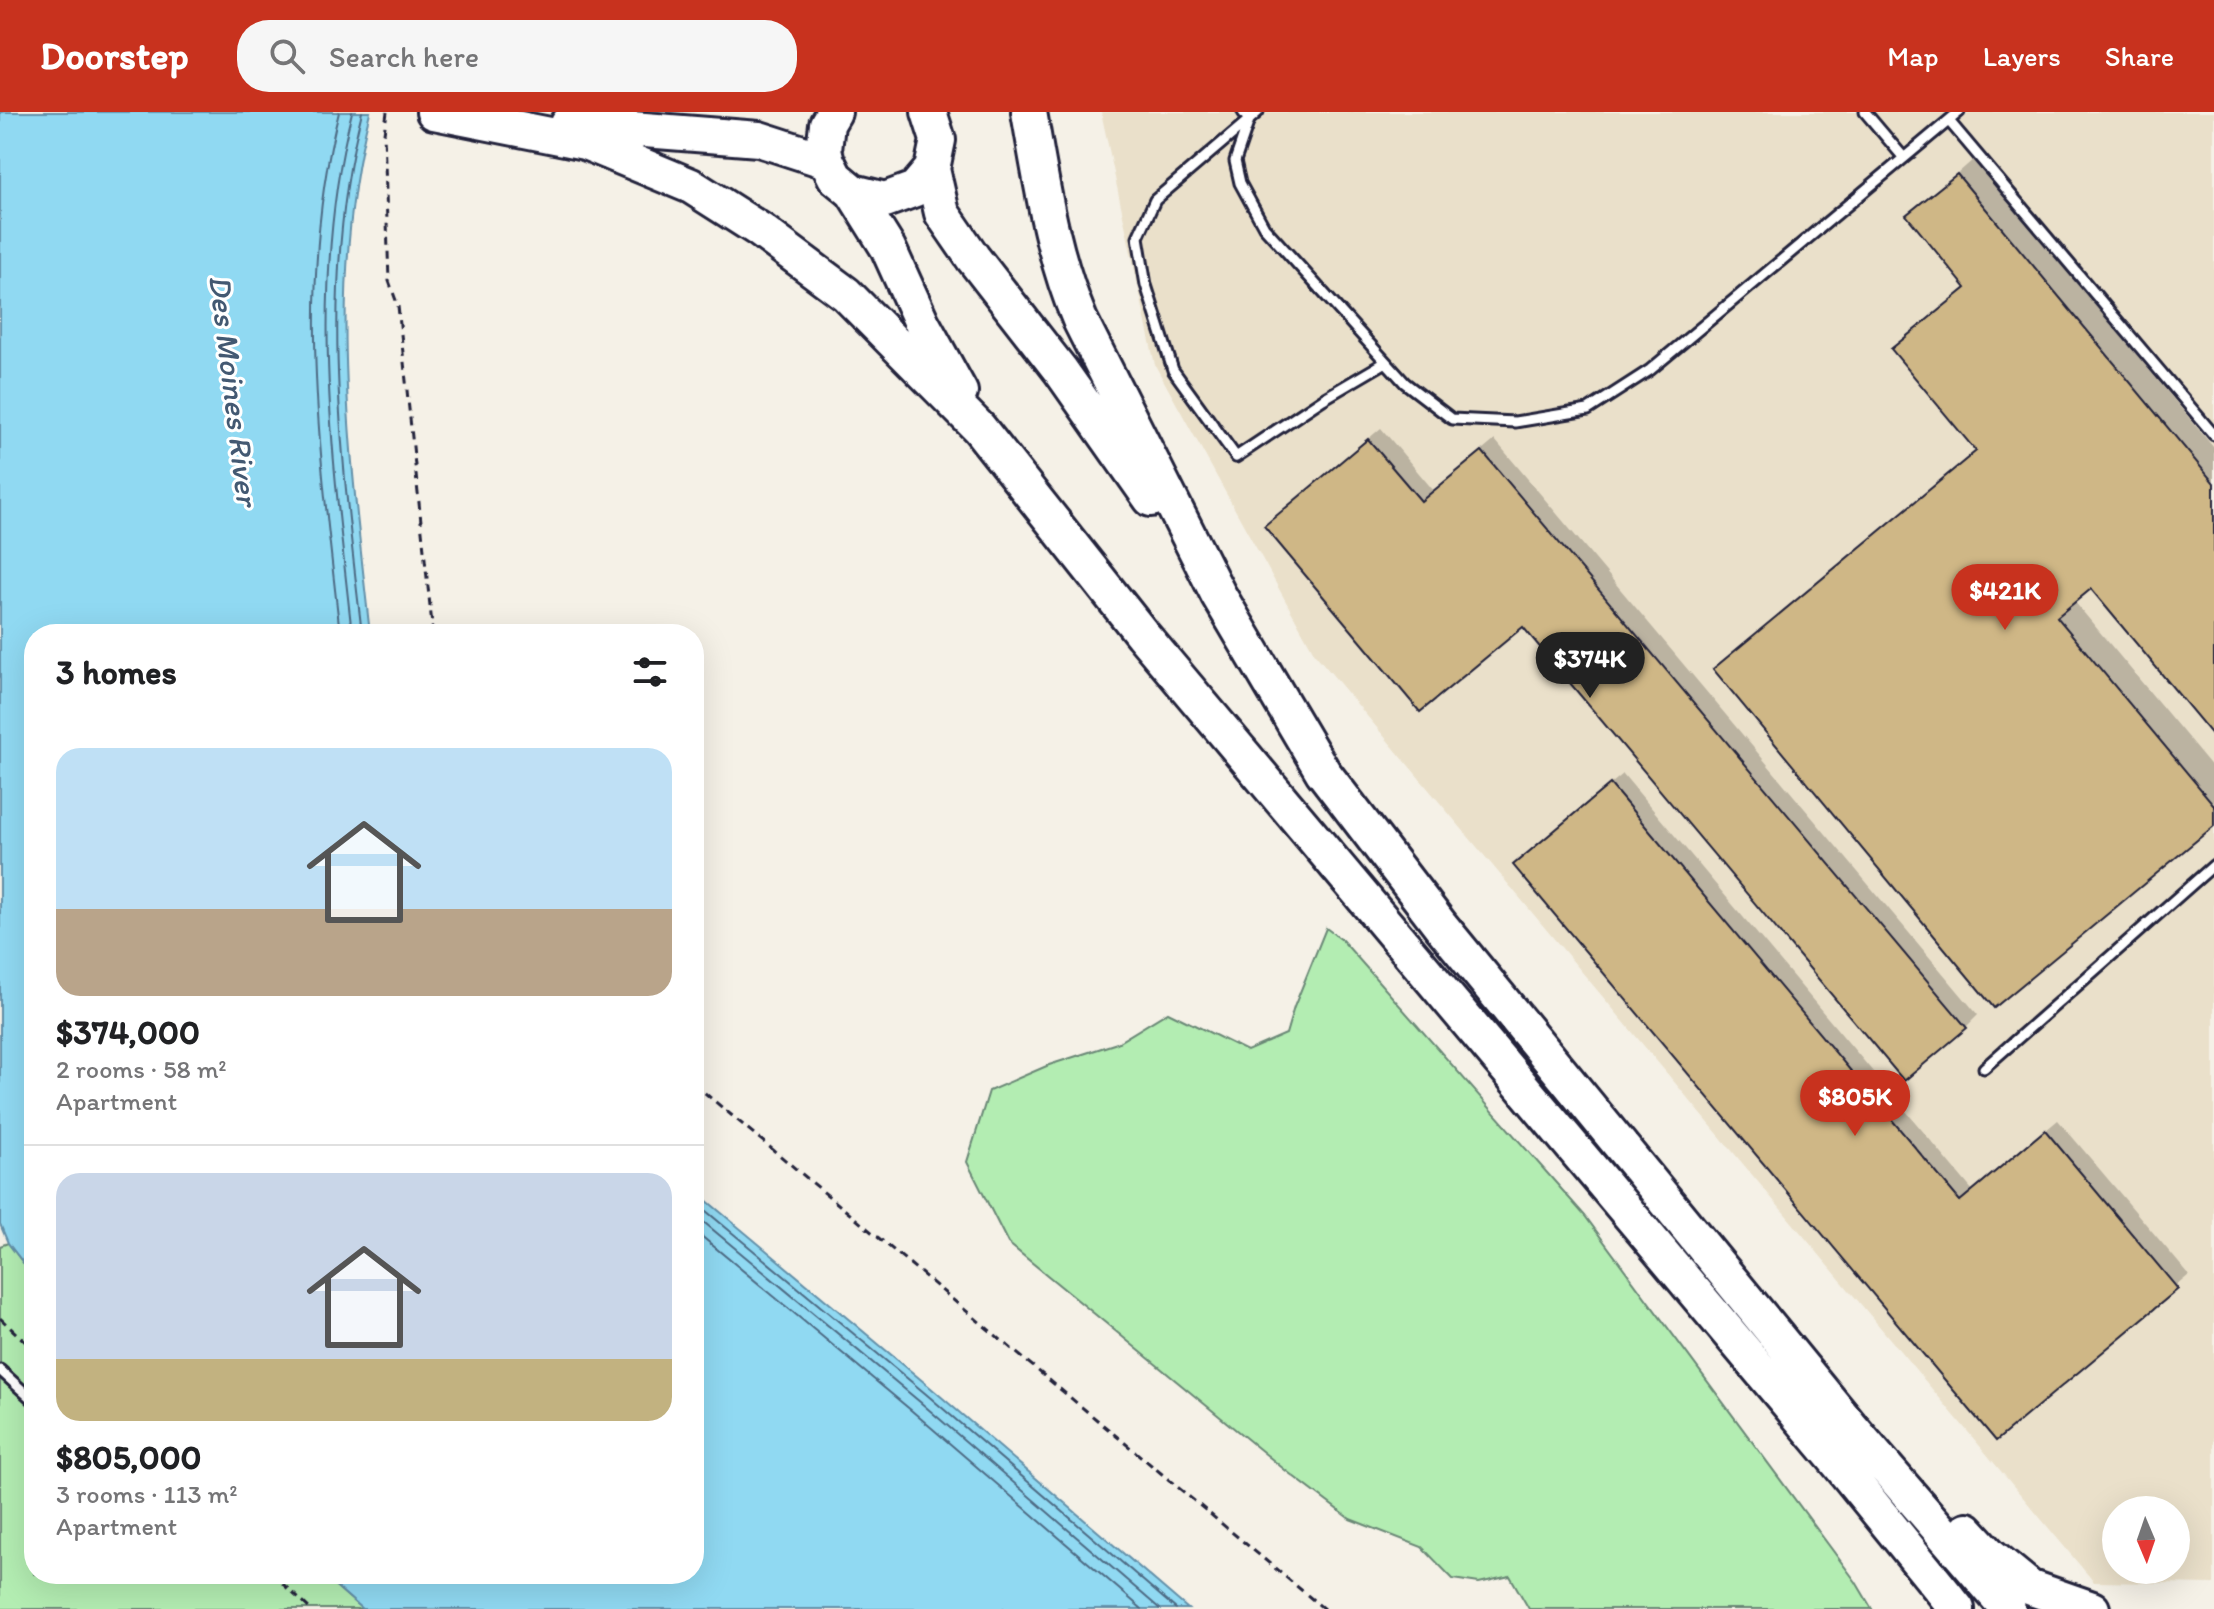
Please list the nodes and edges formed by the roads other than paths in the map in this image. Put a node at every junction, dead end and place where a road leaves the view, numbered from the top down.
1 (434, 112) edge
2 (834, 112) edge
3 (929, 112) edge
4 (1029, 112) edge
5 (1258, 112) edge
6 (1865, 112) edge
7 (1959, 112) edge
8 (1246, 116) edge
9 (468, 117) junction
10 (1949, 121) junction
11 (1904, 158) junction
12 (827, 161) junction
13 (932, 169) junction
14 (853, 192) junction
15 (1386, 362) junction
16 (979, 428) junction
17 (2214, 435) edge
18 (1218, 594) junction
19 (2214, 865) edge
20 (1984, 1068) dead end
21 (1732, 1282) junction
22 (0, 1370) edge
23 (24, 1392) edge
24 (1840, 1465) junction
25 (1929, 1609) edge
26 (1957, 1609) edge
27 (2008, 1609) edge
28 (2092, 1609) edge

1 - 9 highway
2 - 12 highway
3 - 13 highway
4 - 18 highway
5 - 8 lane
6 - 11 lane
7 - 10 lane
8 - 15 lane
8 - 15 lane
9 - 12 highway
9 - 16 highway
10 - 11 lane
10 - 17 lane
11 - 15 lane
12 - 14 highway
13 - 14 highway
13 - 18 highway
14 - 16 highway
16 - 24 highway
18 - 21 highway
19 - 20 lane
21 - 27 highway
21 - 28 highway
22 - 23 lane
24 - 25 highway
24 - 26 highway

